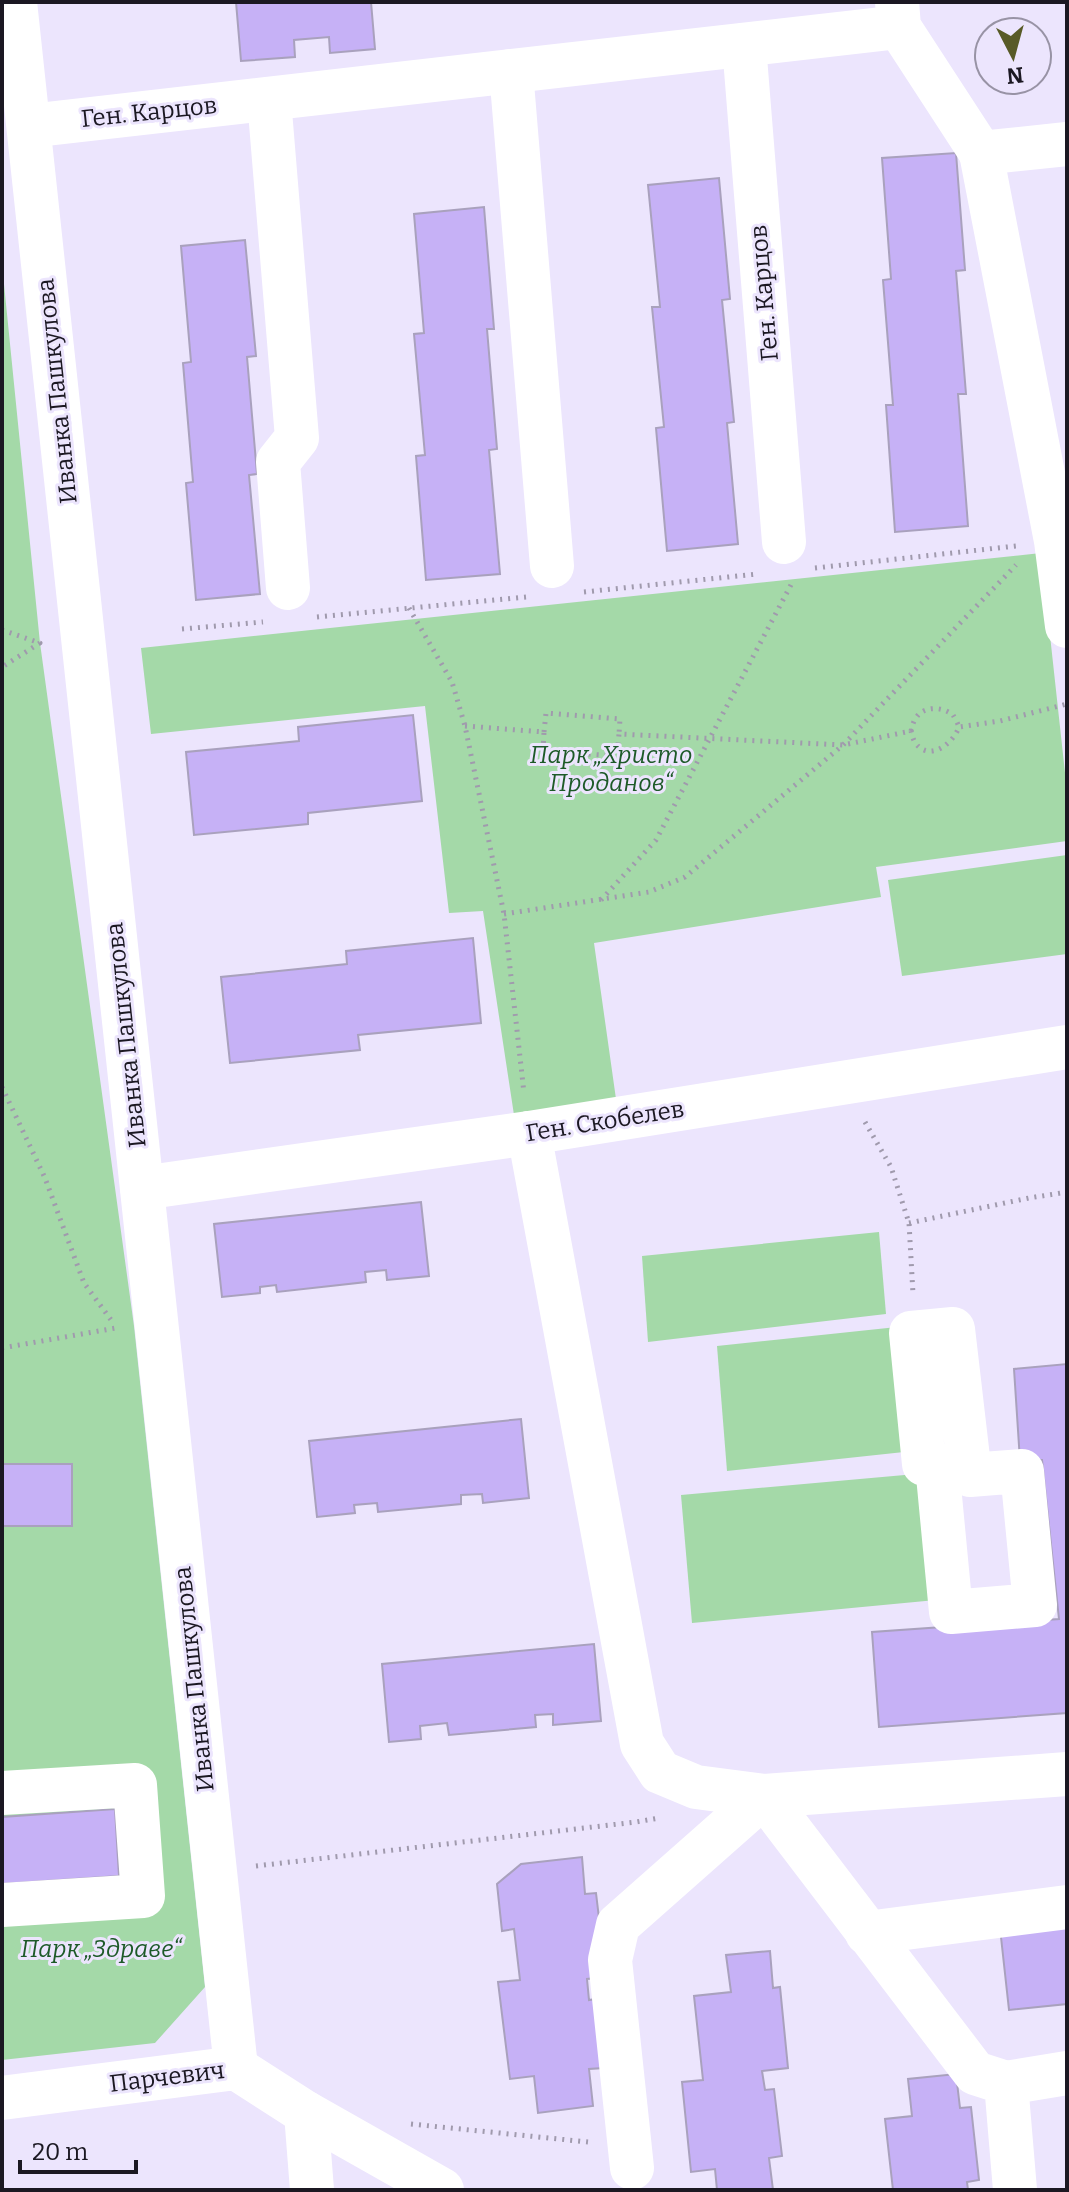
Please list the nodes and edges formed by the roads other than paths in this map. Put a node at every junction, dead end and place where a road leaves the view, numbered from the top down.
1 (15, 2) edge
2 (898, 15) edge
3 (744, 45) junction
4 (511, 71) junction
5 (269, 99) junction
6 (19, 117) edge
7 (1067, 144) edge
8 (981, 153) junction
9 (791, 563) road end
10 (554, 585) road end
11 (290, 609) road end
12 (1067, 626) edge
13 (1067, 1047) edge
14 (529, 1133) junction
15 (142, 1188) junction
16 (931, 1331) joint
17 (1067, 1774) edge
18 (2, 1793) edge
19 (764, 1796) junction
20 (2, 1905) edge
21 (1067, 1907) edge
22 (867, 1933) junction
23 (236, 2068) junction
24 (1067, 2073) edge
25 (1006, 2083) junction
26 (2, 2098) edge
27 (306, 2113) junction
28 (630, 2157) road end
29 (312, 2190) edge
30 (442, 2190) edge
31 (1015, 2190) edge

1 - 6 street, Иванка Пашкулова
2 - 3 street, Ген. Карцов
2 - 8 street, Ген. Карцов
3 - 4 street, Ген. Карцов
3 - 9 street, Ген. Карцов
4 - 5 street, Ген. Карцов
4 - 10 street
5 - 6 street, Ген. Карцов
5 - 11 street
6 - 15 street, Иванка Пашкулова
7 - 8 street
8 - 12 street, Ген. Карцов
13 - 14 street, Ген. Скобелев
14 - 15 street, Ген. Скобелев
14 - 19 street
15 - 23 street, Иванка Пашкулова
16 - 16 street
17 - 19 street
18 - 20 street
19 - 22 street
19 - 28 street
21 - 22 street
22 - 25 street
23 - 26 street, Парчевич
23 - 27 street, Парчевич
24 - 25 street
25 - 31 street
27 - 29 street
27 - 30 street, Парчевич

